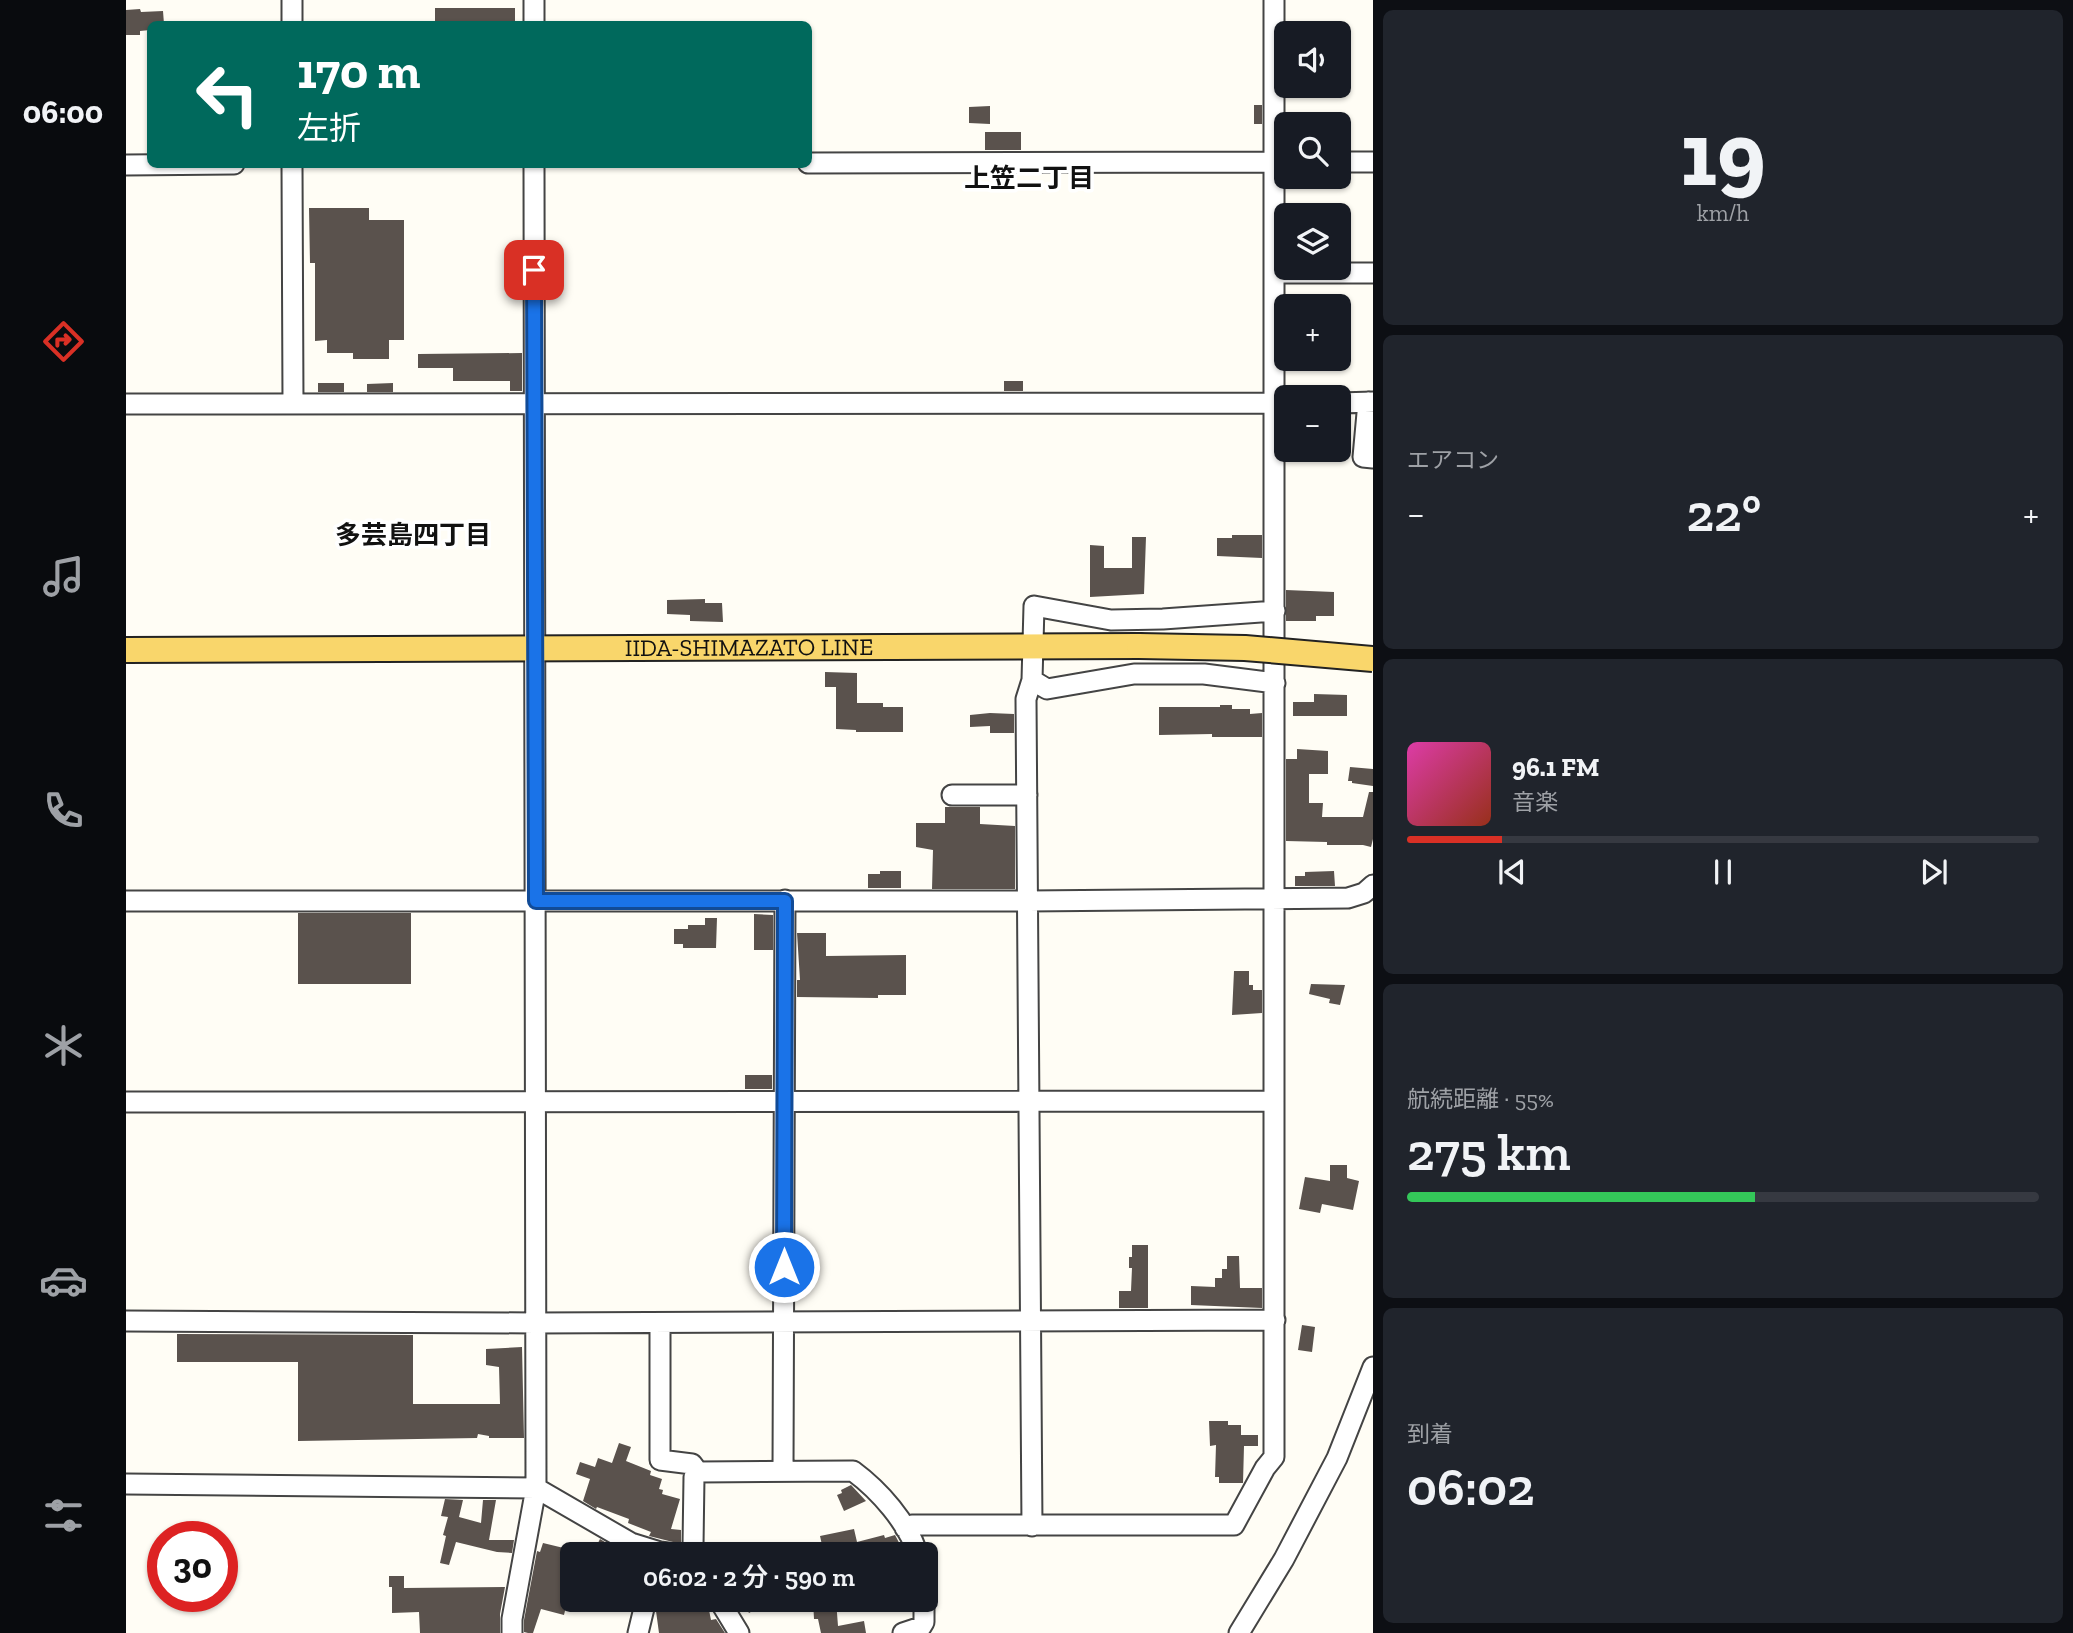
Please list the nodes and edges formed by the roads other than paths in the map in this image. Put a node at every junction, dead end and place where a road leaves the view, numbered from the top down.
1 (292, 0) edge
2 (534, 0) edge
3 (1274, 0) edge
4 (292, 21) edge
5 (534, 21) edge
6 (1278, 112) edge
7 (1274, 162) edge
8 (1351, 162) edge
9 (1373, 162) edge
10 (812, 163) edge
11 (126, 165) edge
12 (147, 165) edge
13 (292, 168) edge
14 (534, 168) edge
15 (1351, 273) edge
16 (1373, 273) edge
17 (1274, 280) edge
18 (1279, 385) edge
19 (293, 402) junction
20 (533, 402) junction
21 (1371, 402) edge
22 (1274, 403) edge
23 (1351, 403) edge
24 (126, 404) edge
25 (1373, 458) edge
26 (1279, 462) edge
27 (1275, 611) junction
28 (1032, 647) junction
29 (534, 648) junction
30 (126, 650) edge
31 (1373, 659) edge
32 (1032, 680) junction
33 (1275, 683) junction
34 (952, 795) dead end
35 (1027, 795) junction
36 (1373, 885) edge
37 (1275, 898) junction
38 (126, 901) edge
39 (536, 901) junction
40 (785, 901) junction
41 (1028, 901) junction
42 (1274, 1101) junction
43 (126, 1102) edge
44 (1028, 1102) junction
45 (784, 1103) junction
46 (535, 1104) junction
47 (1275, 1320) junction
48 (126, 1321) edge
49 (1028, 1321) junction
50 (784, 1322) junction
51 (535, 1323) junction
52 (660, 1323) junction
53 (1373, 1367) edge
54 (783, 1471) junction
55 (698, 1472) junction
56 (126, 1484) edge
57 (536, 1488) junction
58 (1032, 1526) junction
59 (905, 1528) junction
60 (629, 1542) edge
61 (693, 1542) edge
62 (912, 1542) edge
63 (643, 1612) edge
64 (726, 1612) edge
65 (924, 1612) edge
66 (512, 1633) edge
67 (638, 1633) edge
68 (739, 1633) edge
69 (903, 1633) edge
70 (1239, 1633) edge

1 - 4 street
2 - 5 street
3 - 6 street
7 - 10 street
8 - 9 street
11 - 12 street
13 - 19 street
14 - 20 street
15 - 16 street
17 - 18 street
19 - 20 street
19 - 24 street
20 - 22 street
20 - 29 street
21 - 23 street
21 - 25 street
26 - 27 street
27 - 28 street
27 - 33 street
28 - 29 main road, IIDA-SHIMAZATO LINE
28 - 31 main road, IIDA-SHIMAZATO LINE, bridge
28 - 32 street
29 - 30 main road, IIDA-SHIMAZATO LINE
29 - 39 street
32 - 33 street
32 - 35 street
33 - 37 street
34 - 35 street
35 - 41 street
36 - 37 street
37 - 41 street
37 - 42 street
38 - 39 street
39 - 40 street
39 - 46 street
40 - 41 street
40 - 45 street
41 - 44 street
42 - 44 street
42 - 47 street
43 - 46 street
44 - 45 street
44 - 49 street
45 - 46 street
45 - 50 street
46 - 51 street
47 - 49 street
47 - 58 street
48 - 51 street
49 - 50 street
49 - 58 street
50 - 52 street
50 - 54 street
51 - 52 street
51 - 57 street
52 - 55 street
53 - 70 street
54 - 55 street
54 - 59 street
55 - 61 street
56 - 57 street
57 - 60 street
57 - 66 street
58 - 59 street
59 - 62 street
63 - 67 street
64 - 68 street
65 - 69 street

